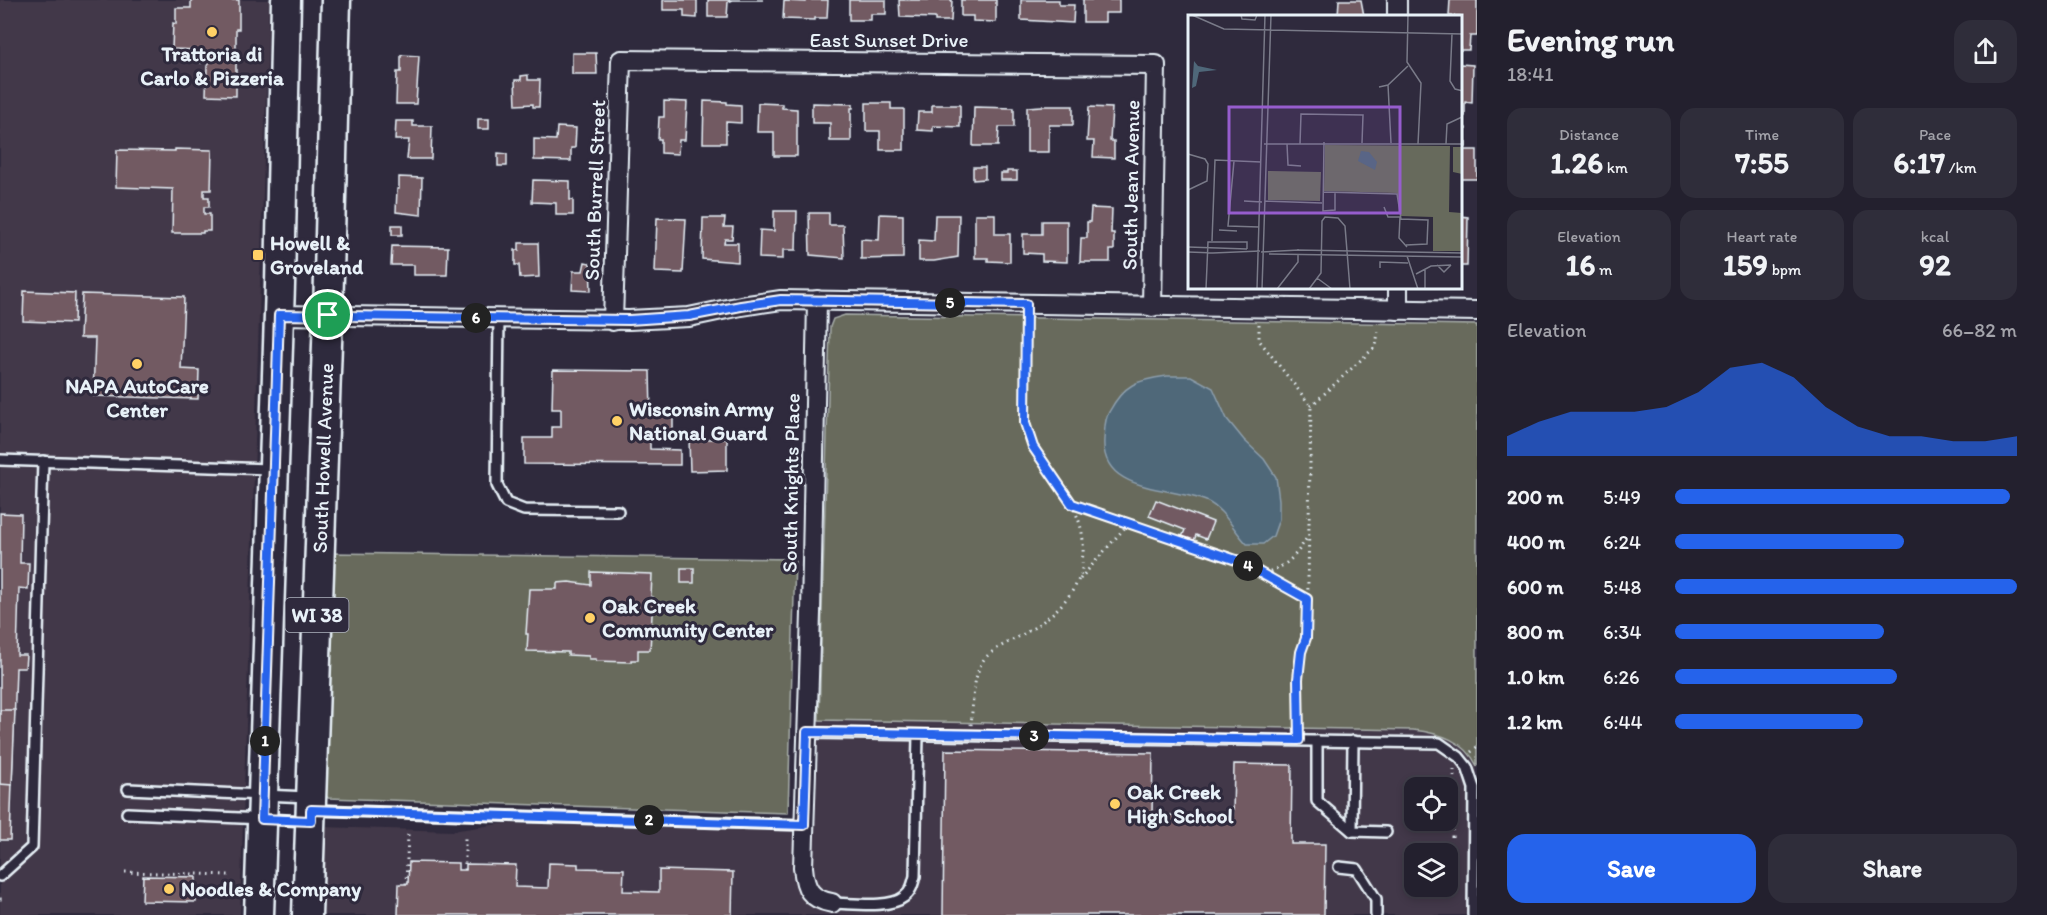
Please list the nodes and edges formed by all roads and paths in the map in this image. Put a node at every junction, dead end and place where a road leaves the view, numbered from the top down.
1 (286, 0) edge
2 (336, 0) edge
3 (621, 60) joint
4 (1156, 65) joint
5 (1398, 290) edge
6 (817, 300) junction
7 (1026, 304) junction
8 (1152, 307) junction
9 (1259, 308) junction
10 (1398, 310) junction
11 (1477, 312) edge
12 (279, 315) junction
13 (328, 315) junction
14 (499, 318) junction
15 (613, 321) junction
16 (1378, 332) dead end
17 (1311, 406) junction
18 (0, 460) edge
19 (43, 461) junction
20 (274, 469) junction
21 (1072, 504) junction
22 (618, 511) dead end
23 (1128, 524) junction
24 (1309, 535) junction
25 (1264, 573) junction
26 (1076, 584) junction
27 (1307, 599) junction
28 (807, 732) junction
29 (918, 735) junction
30 (970, 735) junction
31 (1299, 740) junction
32 (1317, 741) junction
33 (1353, 741) junction
34 (1477, 747) edge
35 (1471, 752) dead end
36 (1455, 768) dead end
37 (1454, 777) edge
38 (128, 789) dead end
39 (263, 807) junction
40 (311, 809) junction
41 (127, 813) dead end
42 (804, 825) junction
43 (1352, 831) junction
44 (1452, 831) edge
45 (1386, 832) dead end
46 (408, 834) dead end
47 (465, 834) dead end
48 (1452, 837) dead end
49 (1339, 867) dead end
50 (465, 870) dead end
51 (126, 872) dead end
52 (230, 875) dead end
53 (0, 876) edge
54 (406, 884) dead end
55 (832, 903) joint
56 (259, 915) edge
57 (307, 915) edge
58 (1376, 915) edge
59 (1473, 915) edge

1 - 12 main road, WI 38
2 - 13 main road, South Howell Avenue / WI 38
3 - 4 street, East Sunset Drive
3 - 15 street, South Burrell Street
4 - 8 street, South Jean Avenue
5 - 10 street
6 - 7 street
6 - 15 street
6 - 28 street, South Knights Place
7 - 8 street
7 - 21 path
8 - 9 street
9 - 10 street
9 - 17 path
10 - 11 street
12 - 13 street
12 - 20 main road, WI 38
13 - 14 street
13 - 40 main road, South Howell Avenue / WI 38
14 - 15 street
14 - 22 lane
16 - 17 path
17 - 24 path
18 - 19 lane
19 - 20 lane
19 - 53 lane
20 - 39 main road, WI 38
21 - 23 path
21 - 26 path
23 - 25 path
23 - 26 path
24 - 25 path
24 - 27 path
25 - 27 path
26 - 30 path
27 - 31 path
28 - 29 lane
28 - 42 street, South Knights Place
29 - 30 lane
29 - 55 lane
30 - 31 lane
31 - 32 lane
32 - 33 lane
32 - 43 lane
33 - 43 lane
33 - 59 lane
34 - 35 path
36 - 37 path
38 - 39 lane
39 - 40 lane
39 - 40 lane
39 - 41 lane
39 - 56 main road, WI 38
40 - 42 lane
40 - 57 main road, South Howell Avenue / WI 38
42 - 55 street, South Knights Place
43 - 45 lane
44 - 48 path
46 - 54 path
47 - 50 path
49 - 58 lane
51 - 52 path

